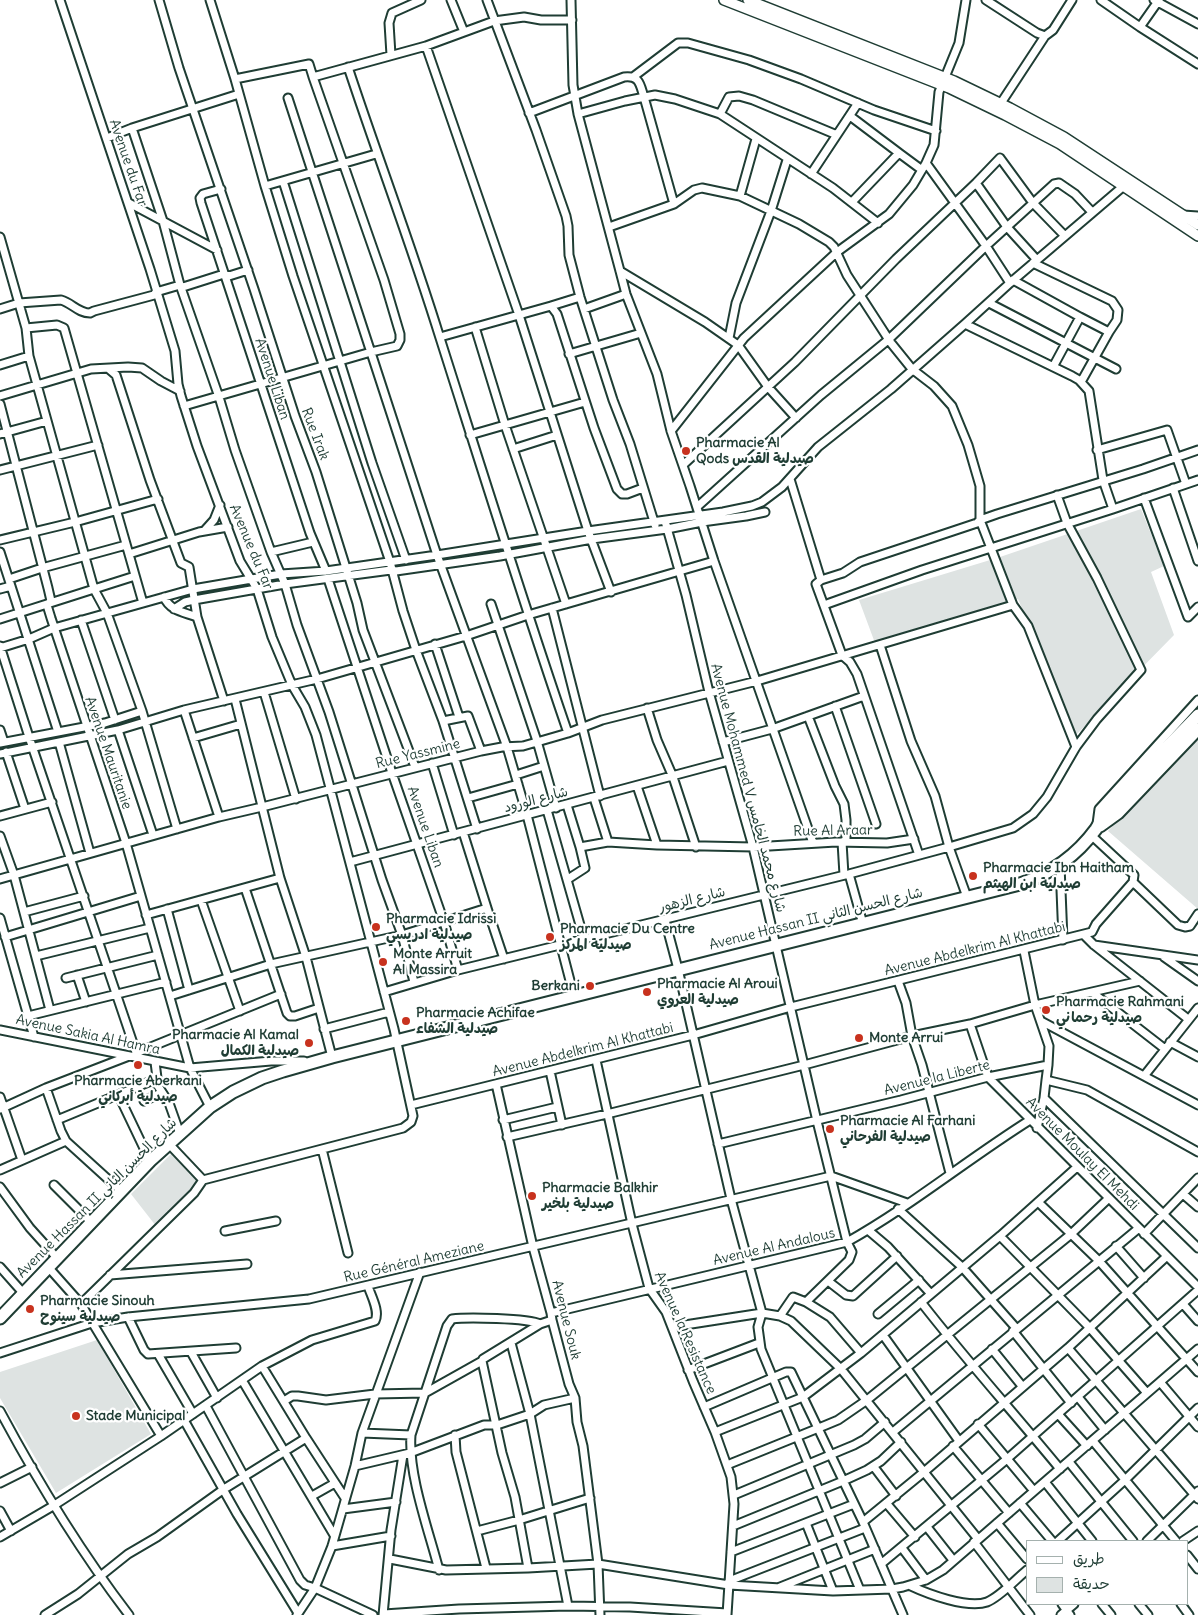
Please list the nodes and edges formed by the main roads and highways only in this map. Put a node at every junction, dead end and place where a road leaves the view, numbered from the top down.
1 (1198, 715) edge
2 (1198, 728) edge
3 (1094, 832) junction
4 (0, 1318) edge

1 - 3 main road, Avenue Hassan II شارع الحسن الثاني
2 - 3 main road, Avenue Hassan II شارع الحسن الثاني
3 - 4 main road, Avenue Hassan II شارع الحسن الثاني

